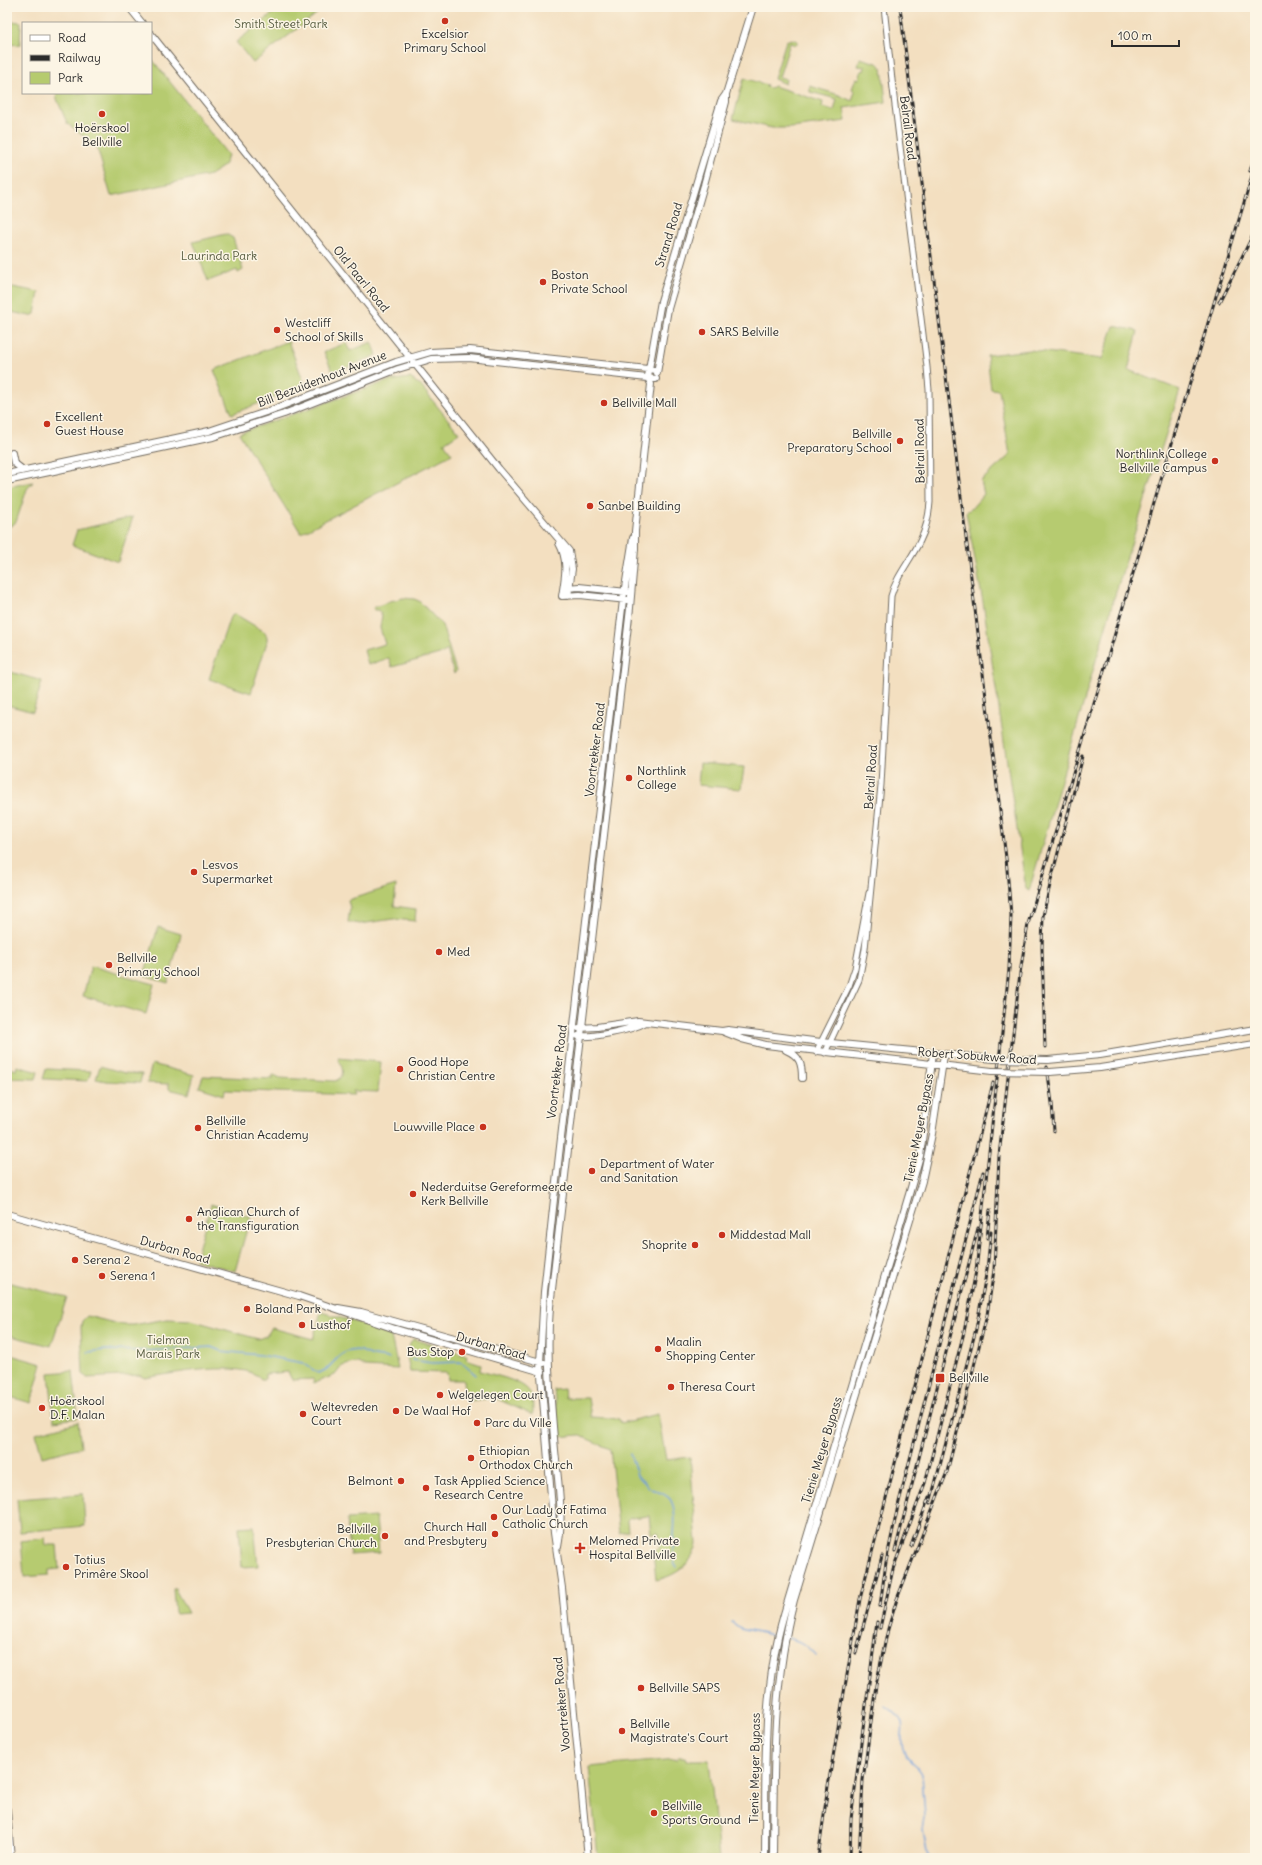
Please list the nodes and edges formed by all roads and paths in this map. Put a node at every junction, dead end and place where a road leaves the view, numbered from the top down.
1 (129, 7) edge
2 (753, 7) edge
3 (884, 7) edge
4 (141, 22) edge
5 (152, 35) edge
6 (726, 94) junction
7 (715, 144) junction
8 (702, 165) junction
9 (678, 275) junction
10 (661, 301) junction
11 (410, 357) junction
12 (527, 357) junction
13 (414, 363) junction
14 (549, 368) junction
15 (649, 369) junction
16 (657, 370) junction
17 (648, 378) junction
18 (656, 379) junction
19 (651, 384) junction
20 (12, 453) dead end
21 (23, 470) junction
22 (7, 474) edge
23 (7, 481) edge
24 (636, 531) junction
25 (555, 536) junction
26 (570, 553) junction
27 (566, 575) junction
28 (567, 588) junction
29 (624, 592) junction
30 (631, 593) junction
31 (623, 600) junction
32 (630, 601) junction
33 (618, 718) junction
34 (607, 740) junction
35 (870, 888) junction
36 (644, 1023) junction
37 (574, 1028) junction
38 (582, 1028) junction
39 (1255, 1029) edge
40 (722, 1031) junction
41 (573, 1035) junction
42 (581, 1036) junction
43 (821, 1042) junction
44 (830, 1043) junction
45 (1255, 1044) edge
46 (780, 1048) junction
47 (816, 1052) junction
48 (825, 1053) junction
49 (933, 1053) junction
50 (944, 1055) junction
51 (932, 1065) junction
52 (942, 1066) junction
53 (802, 1078) dead end
54 (7, 1214) edge
55 (337, 1308) junction
56 (540, 1363) junction
57 (549, 1365) junction
58 (540, 1371) junction
59 (549, 1373) junction
60 (558, 1547) junction
61 (801, 1569) junction
62 (7, 1810) edge
63 (11, 1858) edge
64 (588, 1858) edge
65 (765, 1858) edge
66 (773, 1858) edge

1 - 4 main road
2 - 6 main road, Strand Road
3 - 35 street, Belrail Road
5 - 11 main road, Old Paarl Road
6 - 7 main road, Strand Road
6 - 8 main road, Strand Road
7 - 8 main road
7 - 9 main road, Strand Road
8 - 10 main road, Strand Road
9 - 10 main road
9 - 16 main road, Strand Road
10 - 15 main road, Strand Road
11 - 12 main road, Bill Bezuidenhout Avenue
11 - 13 main road, Old Paarl Road
11 - 21 main road, Bill Bezuidenhout Avenue
12 - 14 main road
12 - 15 main road, Bill Bezuidenhout Avenue
13 - 14 main road, Bill Bezuidenhout Avenue
13 - 23 main road, Bill Bezuidenhout Avenue
13 - 25 main road, Old Paarl Road
14 - 17 main road, Bill Bezuidenhout Avenue
15 - 16 main road, Bill Bezuidenhout Avenue
15 - 17 main road, Strand Road
16 - 18 main road, Strand Road
17 - 18 main road, Bill Bezuidenhout Avenue
17 - 19 main road
18 - 19 main road
19 - 24 main road
20 - 21 main road
21 - 22 main road, Bill Bezuidenhout Avenue
24 - 29 main road
24 - 30 main road
25 - 26 main road, Old Paarl Road
25 - 27 main road, Old Paarl Road
26 - 27 main road
26 - 28 main road
27 - 28 main road, Old Paarl Road
28 - 29 main road
28 - 31 main road
29 - 30 main road
29 - 31 main road
30 - 32 main road
31 - 32 main road
31 - 34 main road, Voortrekker Road
32 - 33 main road, Voortrekker Road
33 - 34 main road
33 - 38 main road, Voortrekker Road
34 - 37 main road, Voortrekker Road
35 - 43 street, Belrail Road
35 - 44 street, Belrail Road
36 - 38 main road, Robert Sobukwe Road
36 - 40 main road, Robert Sobukwe Road
36 - 42 main road, Robert Sobukwe Road
37 - 38 main road, Robert Sobukwe Road
37 - 41 main road, Voortrekker Road
38 - 42 main road, Voortrekker Road
39 - 50 main road, Robert Sobukwe Road, bridge
40 - 43 main road, Robert Sobukwe Road
40 - 46 main road, Robert Sobukwe Road
41 - 42 main road, Robert Sobukwe Road
41 - 56 main road, Voortrekker Road
42 - 57 main road, Voortrekker Road
43 - 44 main road, Robert Sobukwe Road
43 - 47 street, Belrail Road
44 - 48 street, Belrail Road
44 - 49 main road, Robert Sobukwe Road
45 - 52 main road, Robert Sobukwe Road, bridge
46 - 47 main road, Robert Sobukwe Road
46 - 53 main road
47 - 48 main road, Robert Sobukwe Road
48 - 51 main road, Robert Sobukwe Road
49 - 50 main road, Robert Sobukwe Road
49 - 51 main road, Tienie Meyer Bypass
50 - 52 main road, Tienie Meyer Bypass
51 - 52 main road, Robert Sobukwe Road
51 - 61 main road, Tienie Meyer Bypass
52 - 61 main road, Tienie Meyer Bypass
54 - 55 main road, Durban Road
55 - 56 main road, Durban Road
55 - 58 main road, Durban Road
56 - 57 main road, Durban Road
56 - 58 main road, Voortrekker Road
57 - 59 main road, Voortrekker Road
58 - 59 main road, Durban Road
58 - 60 main road, Voortrekker Road
59 - 60 main road, Voortrekker Road
60 - 64 main road, Voortrekker Road
61 - 65 main road, Tienie Meyer Bypass
61 - 66 main road, Tienie Meyer Bypass
62 - 63 main road

